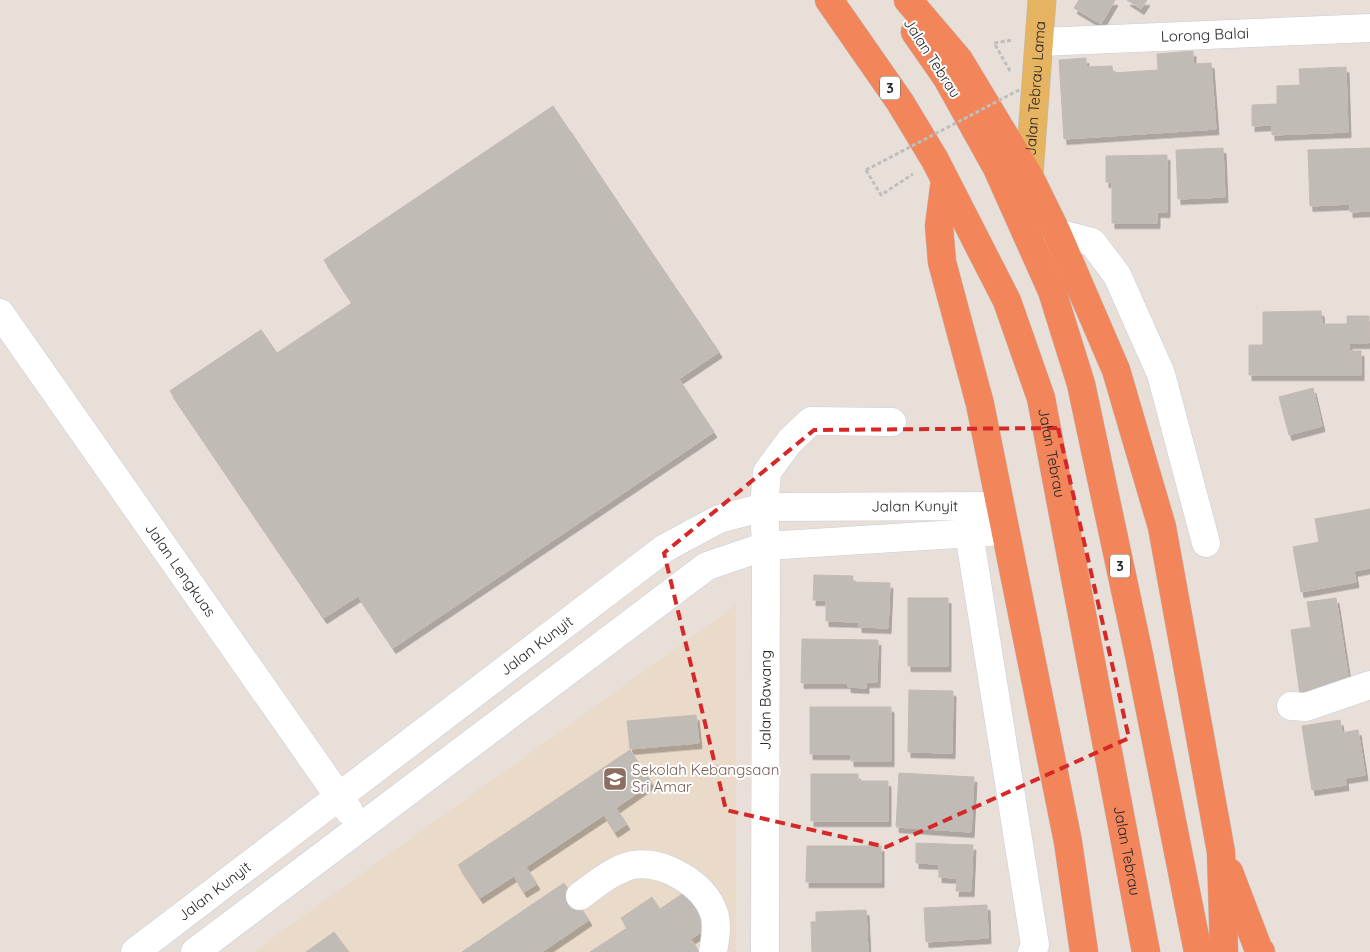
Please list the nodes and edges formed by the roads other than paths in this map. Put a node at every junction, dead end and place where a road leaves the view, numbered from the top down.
1 (829, 0) edge
2 (893, 0) edge
3 (908, 0) edge
4 (1042, 0) edge
5 (1370, 28) edge
6 (1040, 42) junction
7 (940, 170) junction
8 (1018, 183) junction
9 (1057, 233) junction
10 (0, 312) edge
11 (892, 422) dead end
12 (764, 507) junction
13 (1002, 519) junction
14 (969, 533) junction
15 (1206, 543) dead end
16 (766, 546) junction
17 (1370, 685) edge
18 (1291, 706) dead end
19 (339, 796) junction
20 (361, 827) junction
21 (1222, 852) junction
22 (580, 896) dead end
23 (1085, 950) edge
24 (135, 952) edge
25 (195, 952) edge
26 (713, 952) edge
27 (765, 952) edge
28 (1032, 952) edge
29 (1146, 952) edge
30 (1198, 952) edge
31 (1224, 952) edge
32 (1261, 952) edge

1 - 7 highway, Jalan Tebrau / 3
2 - 8 highway, Jalan Tebrau / 3
3 - 8 highway
4 - 6 main road, Jalan Tebrau Lama
5 - 6 street, Lorong Balai
6 - 8 main road, Jalan Tebrau Lama
7 - 13 highway
7 - 29 highway, Jalan Tebrau / 3
8 - 9 highway
8 - 30 highway, Jalan Tebrau / 3
9 - 15 street
9 - 21 highway
10 - 19 street, Jalan Lengkuas
11 - 12 street, Jalan Bawang
12 - 13 street, Jalan Kunyit
12 - 16 street, Jalan Bawang
12 - 19 street, Jalan Kunyit
13 - 14 street, Jalan Kunyit
13 - 23 highway
14 - 16 street, Jalan Kunyit
14 - 28 street
16 - 20 street, Jalan Kunyit
16 - 27 street, Jalan Bawang
17 - 18 street
19 - 20 street, Jalan Lengkuas
19 - 24 street, Jalan Kunyit
20 - 25 street, Jalan Kunyit
21 - 31 highway
21 - 32 highway
22 - 26 street

